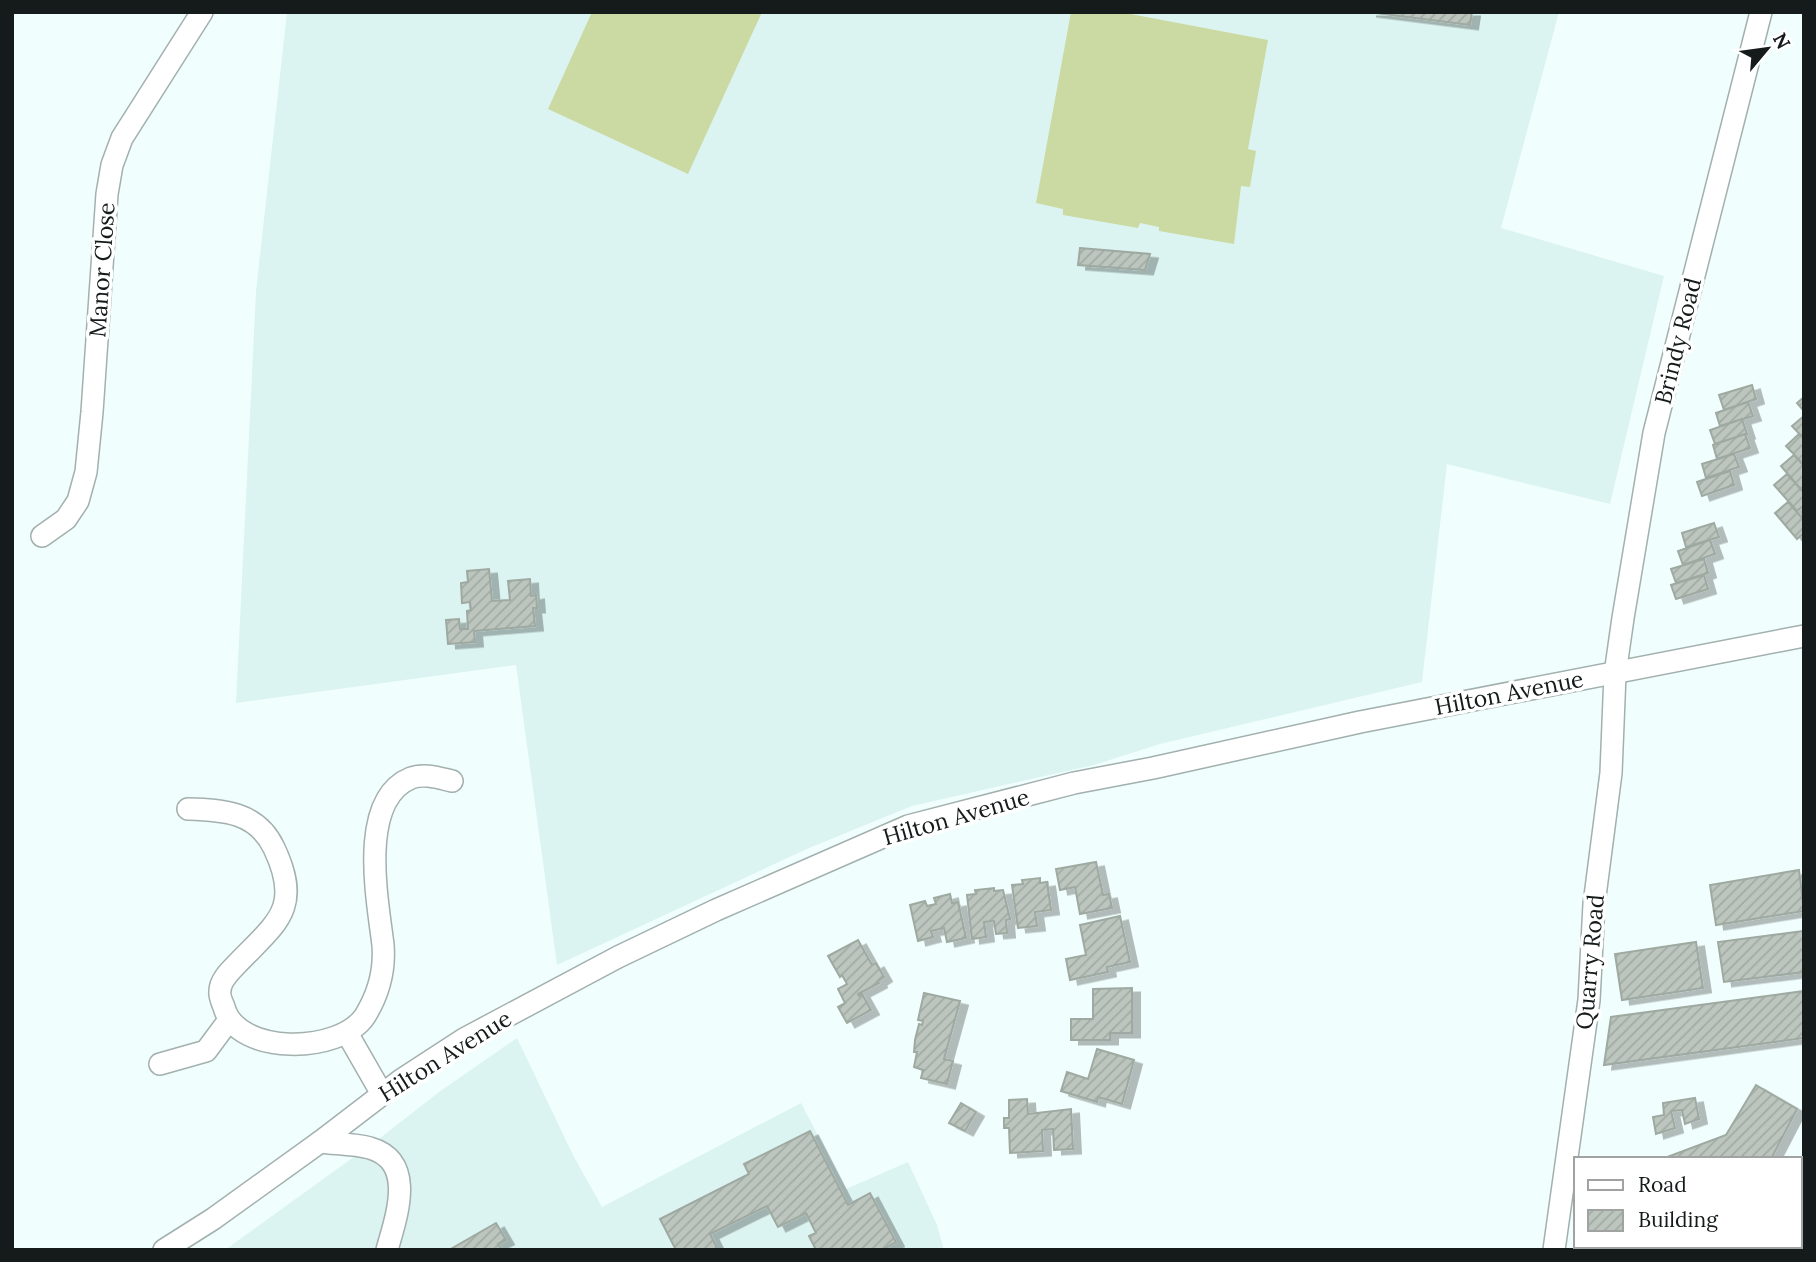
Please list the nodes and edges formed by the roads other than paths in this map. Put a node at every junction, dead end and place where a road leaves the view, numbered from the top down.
1 (202, 12) edge
2 (1761, 12) edge
3 (42, 536) dead end
4 (1804, 636) edge
5 (1615, 674) junction
6 (452, 781) dead end
7 (188, 809) dead end
8 (229, 1020) junction
9 (347, 1033) junction
10 (160, 1064) dead end
11 (382, 1094) junction
12 (320, 1142) junction
13 (164, 1250) edge
14 (387, 1250) edge
15 (1554, 1250) edge

1 - 3 street, Manor Close
2 - 5 street, Brindy Road
4 - 5 street, Hilton Avenue
5 - 11 street, Hilton Avenue
5 - 15 street, Quarry Road
6 - 9 street
7 - 8 street
8 - 9 street
8 - 10 street
9 - 11 street
11 - 12 street, Hilton Avenue
12 - 13 street, Hilton Avenue
12 - 14 street

